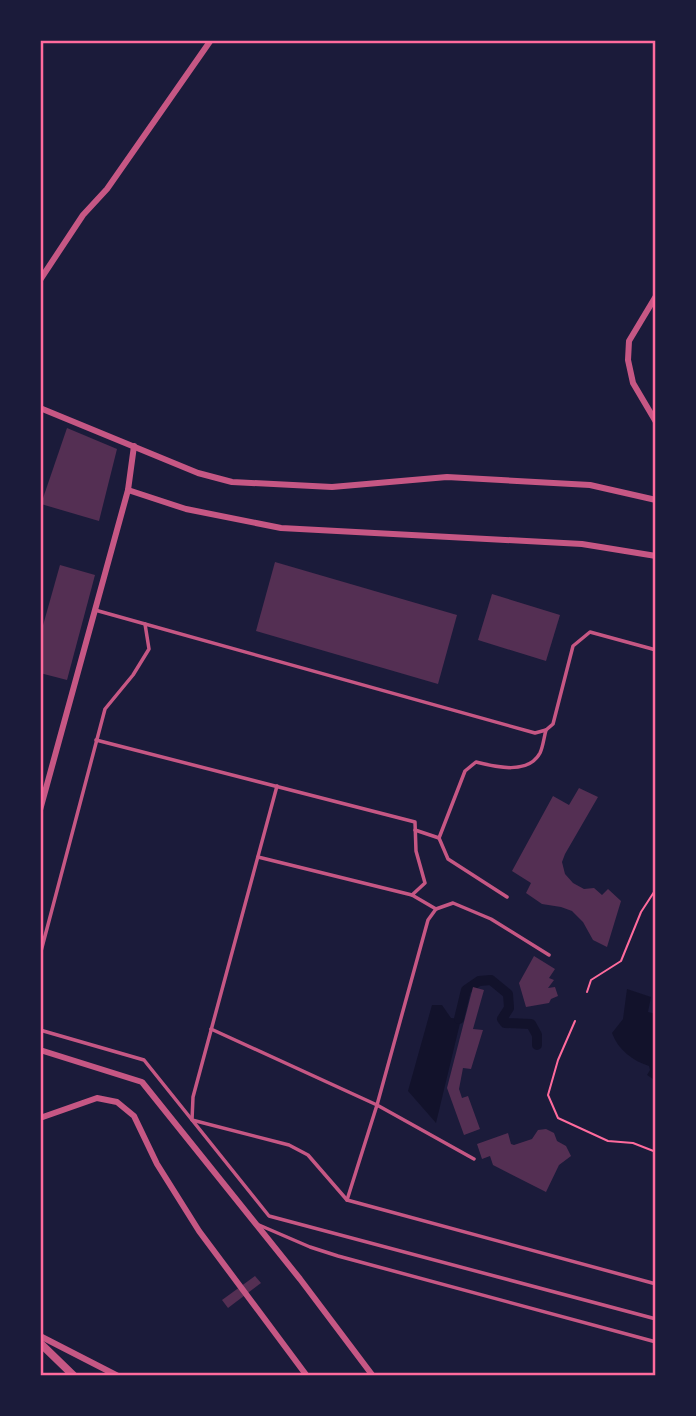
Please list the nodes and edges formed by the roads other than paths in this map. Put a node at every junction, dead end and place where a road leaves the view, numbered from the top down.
1 (211, 40) edge
2 (40, 280) edge
3 (656, 296) edge
4 (40, 408) edge
5 (656, 422) edge
6 (135, 446) junction
7 (128, 490) junction
8 (656, 500) edge
9 (656, 556) edge
10 (95, 610) junction
11 (145, 624) junction
12 (656, 650) edge
13 (546, 730) junction
14 (96, 740) junction
15 (277, 786) junction
16 (40, 810) edge
17 (415, 830) junction
18 (439, 838) junction
19 (258, 857) junction
20 (412, 895) junction
21 (507, 897) dead end
22 (436, 909) junction
23 (40, 955) edge
24 (549, 955) dead end
25 (211, 1029) junction
26 (40, 1030) edge
27 (40, 1050) edge
28 (377, 1105) junction
29 (42, 1119) edge
30 (192, 1120) junction
31 (474, 1158) dead end
32 (347, 1200) junction
33 (254, 1223) junction
34 (656, 1284) edge
35 (656, 1319) edge
36 (40, 1336) edge
37 (656, 1342) edge
38 (40, 1343) edge
39 (74, 1376) edge
40 (118, 1376) edge
41 (307, 1376) edge
42 (373, 1376) edge

1 - 2 street
3 - 5 street
4 - 6 street
6 - 7 street
6 - 8 street
7 - 9 street
7 - 10 street
10 - 11 lane
10 - 16 street
11 - 13 lane
11 - 14 lane
12 - 13 lane
13 - 18 lane
14 - 15 lane
14 - 23 lane
15 - 17 lane
15 - 19 lane
17 - 18 lane
17 - 20 lane
18 - 21 lane
19 - 20 lane
19 - 25 lane
20 - 22 lane
22 - 24 lane
22 - 28 lane
25 - 28 lane
25 - 30 lane
26 - 30 lane
27 - 33 street
28 - 31 lane
28 - 32 lane
29 - 41 street
30 - 32 lane
30 - 35 lane
32 - 34 lane
33 - 37 lane
33 - 42 street
36 - 40 street
38 - 39 street

